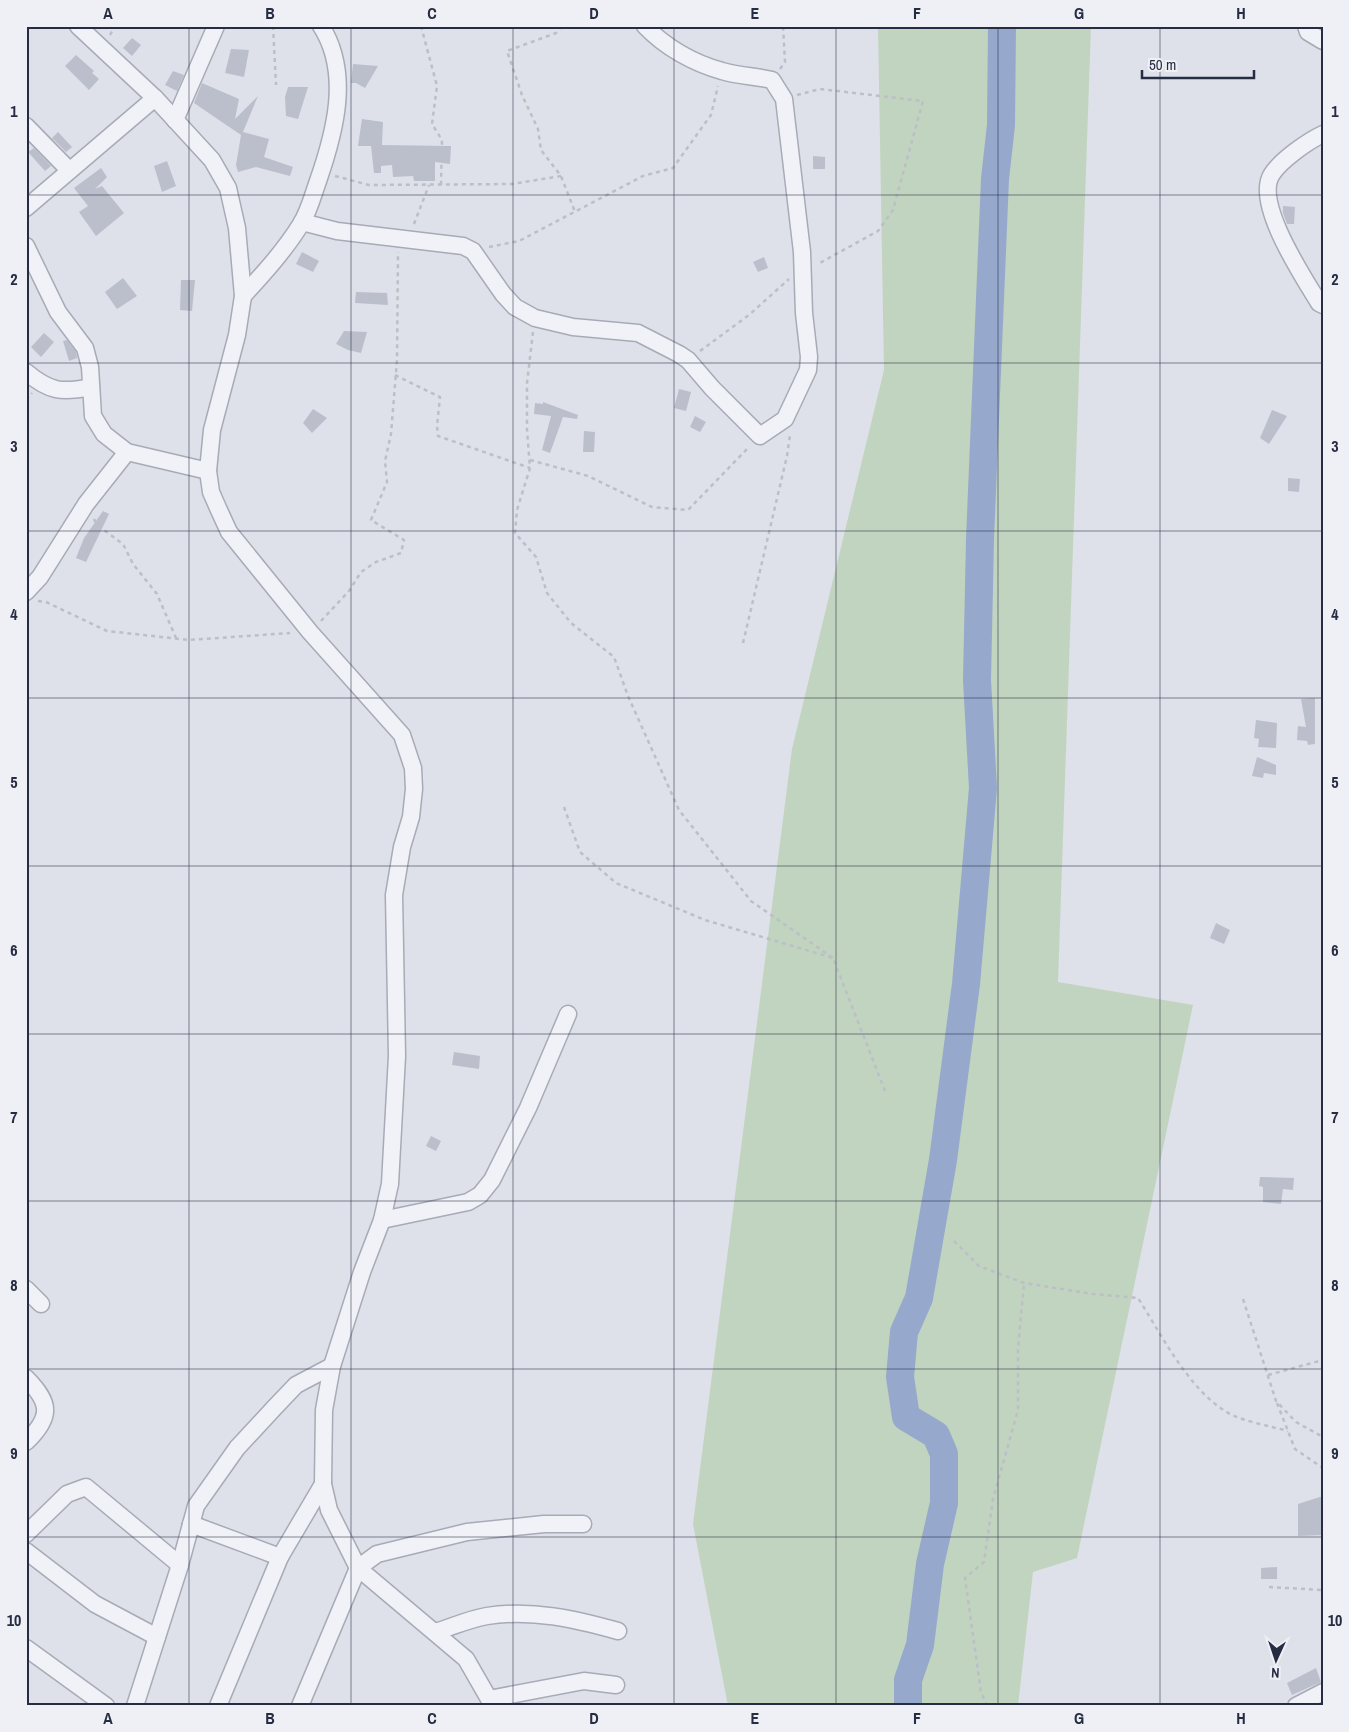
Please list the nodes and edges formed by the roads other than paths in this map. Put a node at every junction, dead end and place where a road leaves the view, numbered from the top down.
1 (78, 26) edge
2 (216, 26) edge
3 (321, 26) edge
4 (645, 26) edge
5 (1306, 26) edge
6 (1323, 41) edge
7 (156, 98) junction
8 (175, 120) junction
9 (26, 126) edge
10 (1323, 134) edge
11 (69, 170) junction
12 (26, 208) edge
13 (302, 222) junction
14 (26, 246) edge
15 (243, 296) junction
16 (1323, 305) edge
17 (26, 372) edge
18 (92, 387) junction
19 (127, 452) junction
20 (208, 471) junction
21 (31, 597) edge
22 (568, 1014) dead end
23 (382, 1220) junction
24 (26, 1289) edge
25 (41, 1304) dead end
26 (332, 1366) junction
27 (26, 1378) edge
28 (26, 1442) edge
29 (323, 1484) junction
30 (191, 1524) junction
31 (583, 1524) dead end
32 (26, 1534) edge
33 (26, 1551) edge
34 (280, 1557) junction
35 (180, 1565) junction
36 (358, 1568) junction
37 (618, 1631) dead end
38 (435, 1632) junction
39 (157, 1637) junction
40 (26, 1648) edge
41 (616, 1685) dead end
42 (1323, 1692) edge
43 (491, 1702) edge
44 (106, 1706) edge
45 (135, 1706) edge
46 (218, 1706) edge
47 (300, 1706) edge
48 (1296, 1706) edge

1 - 7 street
2 - 8 street
3 - 13 street
4 - 13 street
5 - 6 street
7 - 8 street
7 - 11 street
8 - 15 street
9 - 11 street
10 - 16 street
11 - 12 street
13 - 15 street
14 - 18 street
15 - 20 street
17 - 18 street
18 - 19 street
19 - 20 street
19 - 21 street
20 - 23 street
22 - 23 street
23 - 26 street
24 - 25 street
26 - 29 street
26 - 30 street
27 - 28 street
29 - 34 street
29 - 36 street
30 - 34 street
30 - 35 street
31 - 36 street
32 - 35 street
33 - 39 street
34 - 46 street
35 - 39 street
36 - 38 street
36 - 47 street
37 - 38 street
38 - 43 street
39 - 45 street
40 - 44 street
41 - 43 street
42 - 48 street

